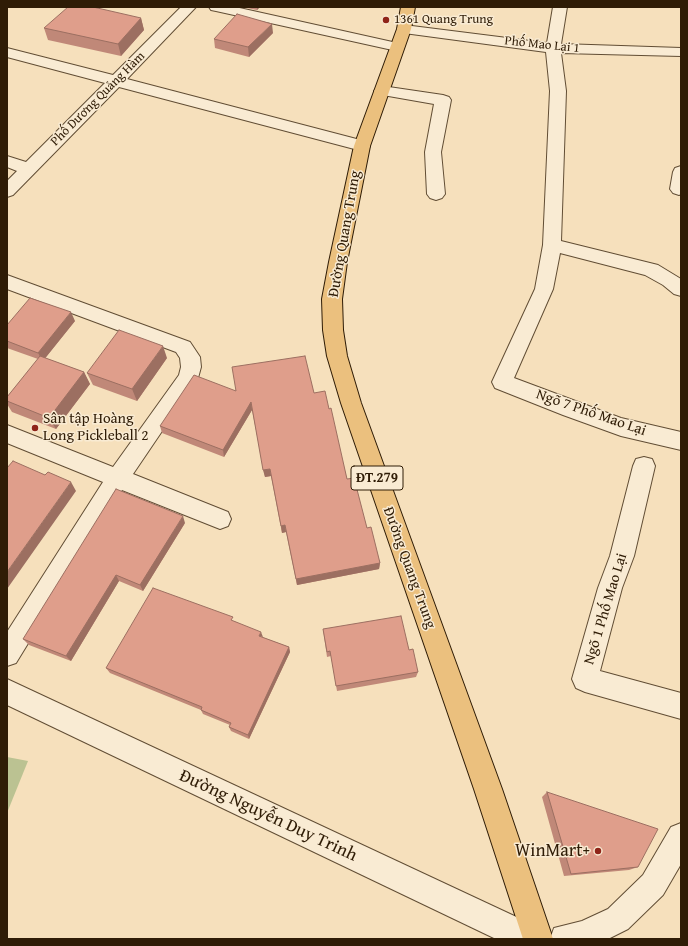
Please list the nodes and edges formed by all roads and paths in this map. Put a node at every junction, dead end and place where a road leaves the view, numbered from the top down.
1 (189, 7) edge
2 (216, 7) edge
3 (408, 7) edge
4 (560, 7) edge
5 (400, 38) junction
6 (553, 48) junction
7 (7, 52) edge
8 (681, 52) edge
9 (117, 81) junction
10 (382, 91) junction
11 (362, 146) junction
12 (7, 161) edge
13 (28, 169) junction
14 (7, 191) edge
15 (436, 194) dead end
16 (552, 245) junction
17 (7, 282) edge
18 (681, 289) edge
19 (7, 434) edge
20 (681, 441) edge
21 (644, 466) dead end
22 (117, 478) junction
23 (220, 519) dead end
24 (7, 654) edge
25 (7, 692) edge
26 (681, 706) edge
27 (681, 837) edge
28 (528, 939) edge
29 (538, 939) edge
30 (564, 939) edge

1 - 9 street, Phố Dương Quảng Hàm
2 - 5 street, Phố Mao Lại 1
3 - 5 main road, Đường Quang Trung / ĐT.279
4 - 6 street
5 - 6 street, Phố Mao Lại 1
5 - 10 main road, Đường Quang Trung / ĐT.279
6 - 8 street, Phố Mao Lại 1
6 - 16 street
7 - 9 street
9 - 11 street
9 - 13 street, Phố Dương Quảng Hàm
10 - 11 main road, Đường Quang Trung / ĐT.279
10 - 15 street
11 - 29 main road, Đường Quang Trung / ĐT.279
12 - 13 street
13 - 14 street, Phố Dương Quảng Hàm
16 - 18 street
16 - 20 street, Ngõ 7 Phố Mao Lại
17 - 22 street
19 - 22 street
21 - 26 street, Ngõ 1 Phố Mao Lại
22 - 23 street
22 - 24 street
25 - 28 street, Đường Nguyễn Duy Trinh
27 - 30 street

